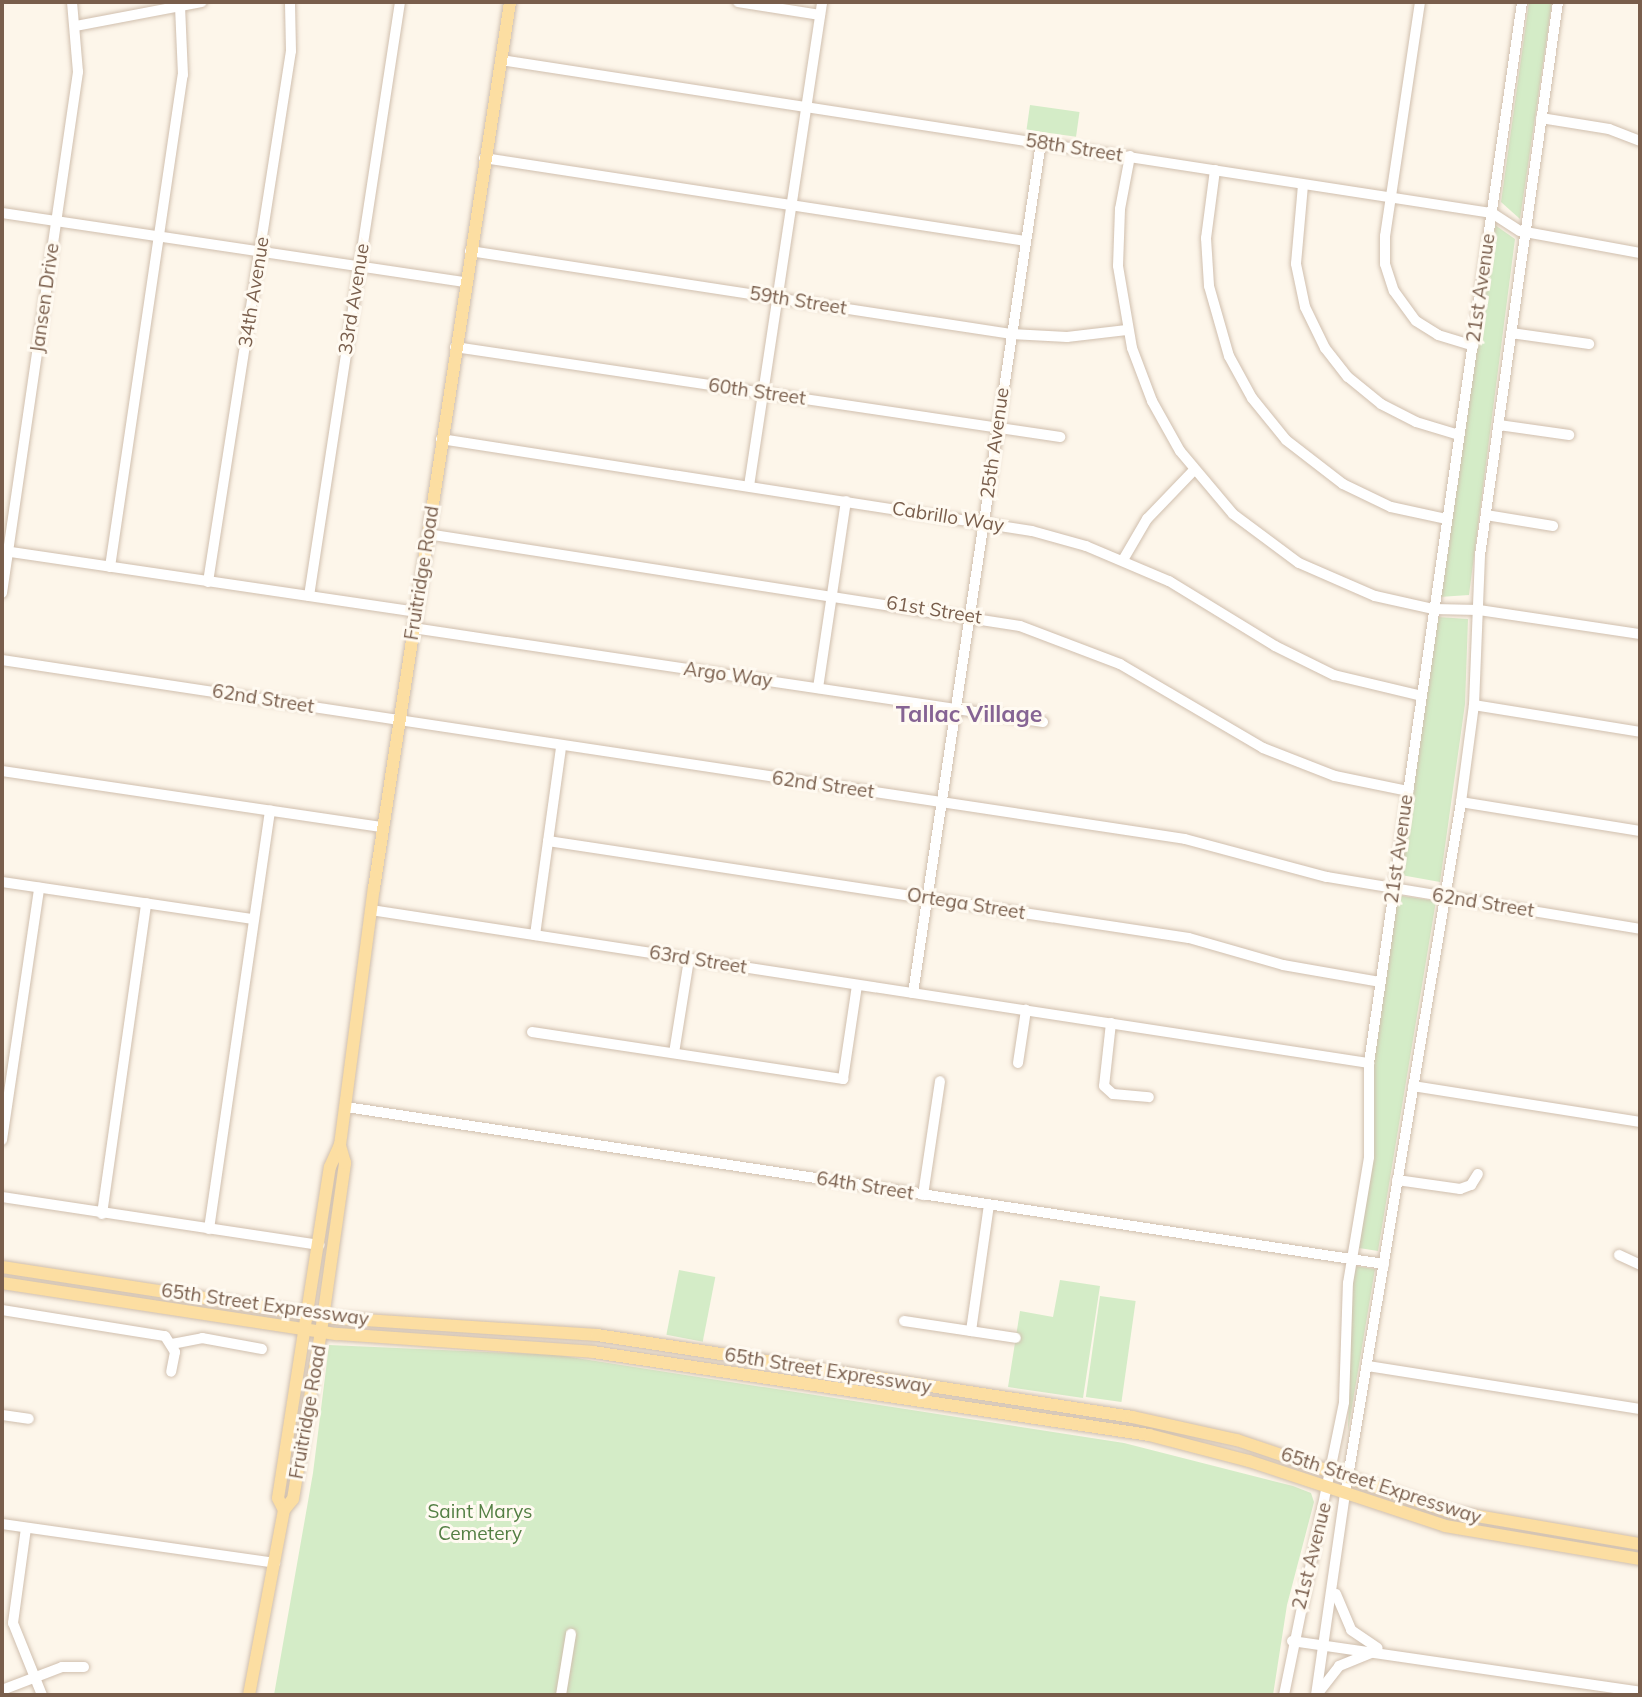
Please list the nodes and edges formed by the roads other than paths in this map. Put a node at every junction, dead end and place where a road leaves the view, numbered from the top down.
1 (72, 2) edge
2 (202, 2) edge
3 (290, 2) edge
4 (400, 2) edge
5 (510, 2) edge
6 (737, 2) edge
7 (822, 2) edge
8 (1420, 2) edge
9 (1522, 2) edge
10 (1558, 2) edge
11 (180, 6) junction
12 (820, 15) junction
13 (76, 26) junction
14 (501, 60) junction
15 (807, 106) junction
16 (1541, 118) junction
17 (1640, 141) edge
18 (1041, 143) junction
19 (1130, 156) junction
20 (484, 158) junction
21 (1215, 170) junction
22 (1303, 185) junction
23 (1390, 199) junction
24 (793, 204) junction
25 (2, 213) edge
26 (1492, 213) junction
27 (57, 222) junction
28 (1525, 233) junction
29 (159, 237) junction
30 (1025, 241) junction
31 (470, 251) junction
32 (260, 252) junction
33 (1640, 253) edge
34 (359, 267) junction
35 (465, 282) junction
36 (778, 298) junction
37 (1127, 330) junction
38 (1511, 333) junction
39 (1011, 334) junction
40 (1589, 344) dead end
41 (1473, 346) junction
42 (455, 347) junction
43 (763, 393) junction
44 (1499, 425) junction
45 (997, 427) junction
46 (1459, 435) junction
47 (1569, 435) dead end
48 (1060, 437) dead end
49 (442, 439) junction
50 (1194, 470) junction
51 (749, 486) junction
52 (846, 501) junction
53 (1486, 515) junction
54 (1446, 519) junction
55 (983, 521) junction
56 (1553, 526) dead end
57 (427, 534) junction
58 (5, 551) edge
59 (1123, 560) junction
60 (110, 567) junction
61 (208, 582) junction
62 (2, 593) edge
63 (832, 594) junction
64 (309, 596) junction
65 (1433, 609) junction
66 (1479, 610) junction
67 (416, 612) junction
68 (969, 615) junction
69 (413, 628) junction
70 (1640, 634) edge
71 (2, 660) edge
72 (818, 688) junction
73 (1422, 696) junction
74 (1474, 705) junction
75 (955, 709) junction
76 (399, 721) junction
77 (1043, 722) dead end
78 (1640, 732) edge
79 (561, 747) junction
80 (2, 771) edge
81 (1408, 791) junction
82 (1461, 802) junction
83 (941, 803) junction
84 (270, 810) junction
85 (383, 827) junction
86 (1640, 831) edge
87 (548, 841) junction
88 (2, 882) edge
89 (38, 887) junction
90 (1394, 888) junction
91 (1446, 897) junction
92 (927, 898) junction
93 (146, 903) junction
94 (371, 910) junction
95 (253, 919) junction
96 (1640, 929) edge
97 (535, 935) junction
98 (689, 959) junction
99 (1380, 982) junction
100 (857, 985) junction
101 (913, 993) junction
102 (1026, 1010) junction
103 (1111, 1023) junction
104 (532, 1032) dead end
105 (674, 1053) junction
106 (1017, 1063) dead end
107 (1369, 1063) junction
108 (940, 1081) dead end
109 (1413, 1086) junction
110 (1149, 1097) dead end
111 (346, 1107) junction
112 (1640, 1122) edge
113 (2, 1140) edge
114 (340, 1145) junction
115 (1478, 1174) dead end
116 (1397, 1180) junction
117 (923, 1195) junction
118 (2, 1197) edge
119 (989, 1205) junction
120 (102, 1214) junction
121 (209, 1229) junction
122 (319, 1245) junction
123 (1619, 1255) dead end
124 (1351, 1260) junction
125 (1384, 1264) junction
126 (1640, 1265) edge
127 (2, 1267) edge
128 (2, 1283) edge
129 (2, 1310) edge
130 (309, 1314) junction
131 (323, 1316) junction
132 (904, 1321) dead end
133 (306, 1330) junction
134 (971, 1331) junction
135 (321, 1332) junction
136 (1016, 1338) dead end
137 (172, 1344) junction
138 (262, 1349) dead end
139 (1368, 1366) junction
140 (171, 1372) dead end
141 (1640, 1409) edge
142 (2, 1415) edge
143 (29, 1419) dead end
144 (1330, 1471) junction
145 (1348, 1477) junction
146 (1328, 1488) junction
147 (1345, 1494) junction
148 (284, 1510) junction
149 (2, 1524) edge
150 (26, 1528) junction
151 (1640, 1544) edge
152 (1640, 1559) edge
153 (275, 1563) junction
154 (1334, 1586) junction
155 (571, 1633) dead end
156 (1292, 1641) junction
157 (1324, 1645) junction
158 (1388, 1652) junction
159 (83, 1667) dead end
160 (37, 1678) junction
161 (2, 1690) edge
162 (1640, 1692) edge
163 (42, 1695) edge
164 (250, 1695) edge
165 (561, 1695) edge
166 (1284, 1695) edge
167 (1317, 1695) edge

1 - 13 street, Jansen Drive
2 - 11 street
3 - 32 street, 34th Avenue
4 - 34 street, 33rd Avenue
5 - 14 main road, Fruitridge Road
6 - 12 street
7 - 12 street
8 - 23 street
9 - 26 street, 21st Avenue
10 - 16 street, 21st Avenue
11 - 13 street
11 - 29 street
12 - 15 street
13 - 27 street, Jansen Drive
14 - 15 street, 58th Street
14 - 20 main road, Fruitridge Road
15 - 18 street, 58th Street
15 - 24 street
16 - 17 street
16 - 28 street, 21st Avenue
18 - 19 street, 58th Street
18 - 30 street, 25th Avenue
19 - 21 street, 58th Street
19 - 37 street
20 - 24 street
20 - 31 main road, Fruitridge Road
21 - 22 street, 58th Street
21 - 54 street
22 - 23 street, 58th Street
22 - 46 street
23 - 26 street, 58th Street
23 - 41 street
24 - 30 street
24 - 36 street
25 - 27 street
26 - 28 street, 58th Street
26 - 41 street, 21st Avenue
27 - 29 street
27 - 58 street, Jansen Drive
28 - 33 street, 58th Street
28 - 38 street, 21st Avenue
29 - 32 street
29 - 60 street
30 - 39 street, 25th Avenue
31 - 35 main road, Fruitridge Road
31 - 36 street, 59th Street
32 - 34 street
32 - 61 street, 34th Avenue
34 - 35 street
34 - 64 street, 33rd Avenue
35 - 42 main road, Fruitridge Road
36 - 39 street, 59th Street
36 - 43 street
37 - 39 street, 59th Street
37 - 50 street
38 - 40 street, 21st Avenue
38 - 44 street, 21st Avenue
39 - 45 street, 25th Avenue
41 - 46 street, 21st Avenue
42 - 43 street, 60th Street
42 - 49 main road, Fruitridge Road
43 - 45 street, 60th Street
43 - 51 street
44 - 47 street
44 - 53 street, 21st Avenue
45 - 48 street, 60th Street
45 - 55 street, 25th Avenue
46 - 54 street, 21st Avenue
49 - 51 street, Cabrillo Way
49 - 57 main road, Fruitridge Road
50 - 59 street
50 - 65 street
51 - 52 street, Cabrillo Way
52 - 55 street, Cabrillo Way
52 - 63 street
53 - 56 street
53 - 66 street, 21st Avenue
54 - 65 street, 21st Avenue
55 - 59 street, Cabrillo Way
55 - 68 street, 25th Avenue
57 - 63 street, 61st Street
57 - 67 main road, Fruitridge Road
58 - 60 street
58 - 62 street, Jansen Drive
59 - 73 street, Cabrillo Way
60 - 61 street
61 - 64 street
63 - 68 street, 61st Street
63 - 72 street
64 - 67 street
65 - 66 street
65 - 73 street, 21st Avenue
66 - 70 street
66 - 74 street, 21st Avenue
67 - 69 main road, Fruitridge Road
68 - 75 street, 25th Avenue
68 - 81 street, 61st Street
69 - 72 street, Argo Way
69 - 76 main road, Fruitridge Road
71 - 76 street, 62nd Street
72 - 75 street, Argo Way
73 - 81 street, 21st Avenue
74 - 78 street
74 - 82 street, 21st Avenue
75 - 77 street, Argo Way
75 - 83 street, 25th Avenue
76 - 79 street, 62nd Street
76 - 85 main road, Fruitridge Road
79 - 83 street, 62nd Street
79 - 87 street
80 - 84 street
81 - 90 street, 21st Avenue
82 - 86 street
82 - 91 street, 21st Avenue
83 - 90 street, 62nd Street
83 - 92 street, 25th Avenue
84 - 85 street
84 - 95 street
85 - 94 main road, Fruitridge Road
87 - 92 street, Ortega Street
87 - 97 street
88 - 89 street
89 - 93 street
89 - 113 street
90 - 91 street, 62nd Street
90 - 99 street, 21st Avenue
91 - 96 street, 62nd Street
91 - 109 street, 21st Avenue
92 - 99 street, Ortega Street
92 - 101 street, 25th Avenue
93 - 95 street
93 - 120 street
94 - 97 street, 63rd Street
94 - 111 main road, Fruitridge Road
95 - 121 street
97 - 98 street, 63rd Street
98 - 100 street, 63rd Street
98 - 105 street
99 - 107 street, 21st Avenue
100 - 101 street, 63rd Street
100 - 105 street
101 - 102 street, 63rd Street
102 - 103 street, 63rd Street
102 - 106 street
103 - 107 street, 63rd Street
103 - 110 street
104 - 105 street
107 - 124 street, 21st Avenue
108 - 117 street
109 - 112 street
109 - 116 street, 21st Avenue
111 - 114 main road, Fruitridge Road
111 - 117 street, 64th Street
114 - 122 main road, Fruitridge Road
114 - 131 main road, Fruitridge Road
115 - 116 street
116 - 125 street, 21st Avenue
117 - 119 street, 64th Street
118 - 120 street
119 - 124 street, 64th Street
119 - 134 street
120 - 121 street
121 - 122 street
122 - 130 main road, Fruitridge Road
123 - 126 street
124 - 125 street, 64th Street
124 - 144 street, 21st Avenue
125 - 139 street, 21st Avenue
127 - 130 main road, 65th Street Expressway
128 - 133 main road, 65th Street Expressway
129 - 137 street
130 - 131 main road, 65th Street Expressway
130 - 133 main road, Fruitridge Road
131 - 135 main road, Fruitridge Road
131 - 144 main road, 65th Street Expressway
132 - 134 street
133 - 135 main road, 65th Street Expressway
133 - 148 main road, Fruitridge Road
134 - 136 street
135 - 146 main road, 65th Street Expressway
135 - 148 main road, Fruitridge Road
137 - 138 street
137 - 140 street
139 - 141 street
139 - 145 street, 21st Avenue
142 - 143 street
144 - 145 main road, 65th Street Expressway
144 - 146 street, 21st Avenue
145 - 147 street, 21st Avenue
145 - 151 main road, 65th Street Expressway
146 - 147 main road, 65th Street Expressway
146 - 156 street, 21st Avenue
147 - 152 main road, 65th Street Expressway
147 - 154 street, 21st Avenue
148 - 153 main road, Fruitridge Road
149 - 150 street
150 - 153 street
150 - 160 street
153 - 164 main road, Fruitridge Road
154 - 157 street, 21st Avenue
154 - 158 street
155 - 165 street
156 - 157 street
156 - 166 street, 21st Avenue
157 - 158 street
157 - 167 street, 21st Avenue
158 - 162 street
158 - 167 street
159 - 160 street
160 - 161 street
160 - 163 street

